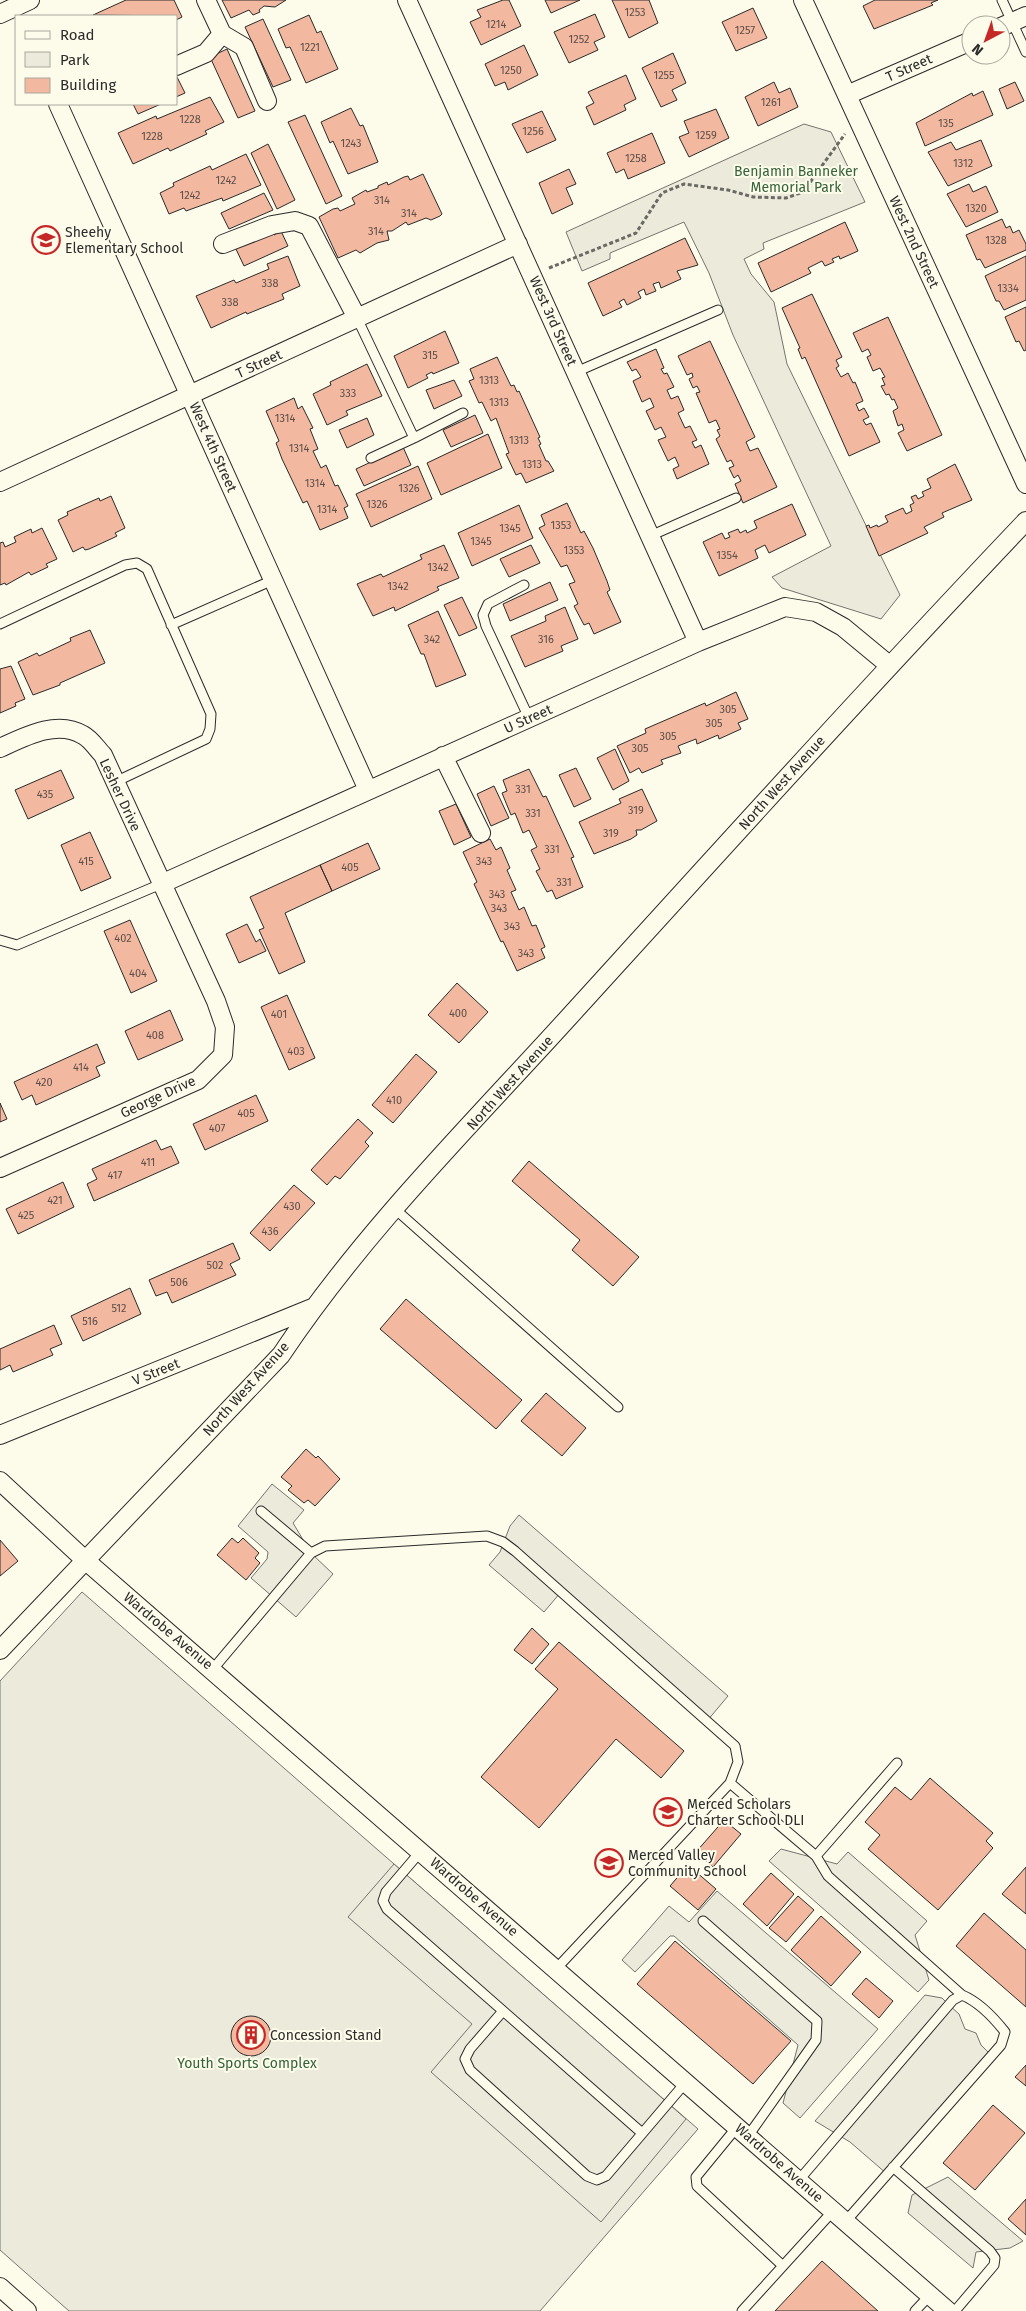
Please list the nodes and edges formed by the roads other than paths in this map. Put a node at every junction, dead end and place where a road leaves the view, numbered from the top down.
1 (30, 0) edge
2 (206, 0) edge
3 (407, 0) edge
4 (803, 0) edge
5 (1002, 0) edge
6 (11, 9) edge
7 (1013, 22) edge
8 (222, 34) junction
9 (961, 44) edge
10 (1026, 52) edge
11 (178, 65) edge
12 (847, 95) junction
13 (267, 101) dead end
14 (58, 105) edge
15 (224, 244) dead end
16 (518, 244) junction
17 (718, 310) dead end
18 (358, 318) junction
19 (576, 372) junction
20 (190, 395) junction
21 (463, 412) dead end
22 (414, 438) junction
23 (371, 458) dead end
24 (0, 482) edge
25 (1026, 484) edge
26 (736, 498) dead end
27 (1026, 521) edge
28 (650, 536) junction
29 (273, 580) junction
30 (524, 585) dead end
31 (0, 624) edge
32 (172, 624) junction
33 (698, 642) junction
34 (889, 665) junction
35 (529, 718) junction
36 (0, 748) edge
37 (444, 756) junction
38 (115, 782) junction
39 (368, 790) junction
40 (481, 833) dead end
41 (161, 884) junction
42 (0, 940) edge
43 (0, 1168) edge
44 (395, 1209) junction
45 (312, 1308) junction
46 (618, 1406) dead end
47 (0, 1436) edge
48 (0, 1481) edge
49 (261, 1511) dead end
50 (311, 1553) junction
51 (85, 1560) junction
52 (0, 1650) edge
53 (213, 1669) junction
54 (897, 1763) dead end
55 (730, 1783) junction
56 (421, 1851) junction
57 (816, 1856) junction
58 (703, 1921) dead end
59 (556, 1968) junction
60 (962, 1995) junction
61 (503, 2011) junction
62 (686, 2082) junction
63 (743, 2132) junction
64 (642, 2133) junction
65 (893, 2167) junction
66 (799, 2180) junction
67 (840, 2216) junction
68 (783, 2266) junction
69 (0, 2287) edge
70 (930, 2295) junction
71 (27, 2311) edge
72 (742, 2311) edge
73 (915, 2311) edge
74 (948, 2311) edge
75 (955, 2311) edge

1 - 6 street
2 - 8 street
3 - 16 street, West 3rd Street
4 - 12 street, West 2nd Street
5 - 7 lane
7 - 10 lane
8 - 11 street
8 - 13 street
9 - 12 street, T Street
12 - 25 street, West 2nd Street
14 - 20 street, West 4th Street
15 - 18 street
16 - 18 street, T Street
16 - 19 street, West 3rd Street
17 - 19 lane
18 - 20 street, T Street
18 - 22 lane
19 - 28 street, West 3rd Street
20 - 24 street, T Street
20 - 29 street, West 4th Street
21 - 22 lane
22 - 23 lane
26 - 28 lane
27 - 34 street, North West Avenue
28 - 33 street, West 3rd Street
29 - 32 lane
29 - 39 street, West 4th Street
30 - 35 lane
31 - 32 lane
32 - 38 lane
33 - 34 street, U Street
33 - 35 street, U Street
34 - 44 street, North West Avenue
35 - 37 street, U Street
36 - 38 street, Lesher Drive
37 - 39 street, U Street
37 - 40 street
38 - 41 street, Lesher Drive
39 - 41 street, U Street
41 - 42 lane
41 - 43 street, George Drive
44 - 45 street, North West Avenue
44 - 46 lane
45 - 47 street, V Street
45 - 51 street, North West Avenue
48 - 51 street, Wardrobe Avenue
49 - 50 lane
50 - 53 lane
50 - 55 lane
51 - 52 street, North West Avenue
51 - 53 street, Wardrobe Avenue
53 - 56 street, Wardrobe Avenue
54 - 57 lane
55 - 57 lane
55 - 59 lane
56 - 59 street, Wardrobe Avenue
56 - 61 lane
57 - 60 lane
58 - 63 lane
59 - 62 street, Wardrobe Avenue
60 - 65 lane
60 - 66 lane
61 - 64 lane
61 - 64 lane
62 - 63 street, Wardrobe Avenue
62 - 64 lane
63 - 66 street, Wardrobe Avenue
63 - 68 lane
65 - 67 lane
65 - 75 lane
66 - 67 street, Wardrobe Avenue
67 - 68 lane
67 - 70 street, Wardrobe Avenue
68 - 72 lane
69 - 71 street
70 - 73 lane
70 - 74 street, Wardrobe Avenue

